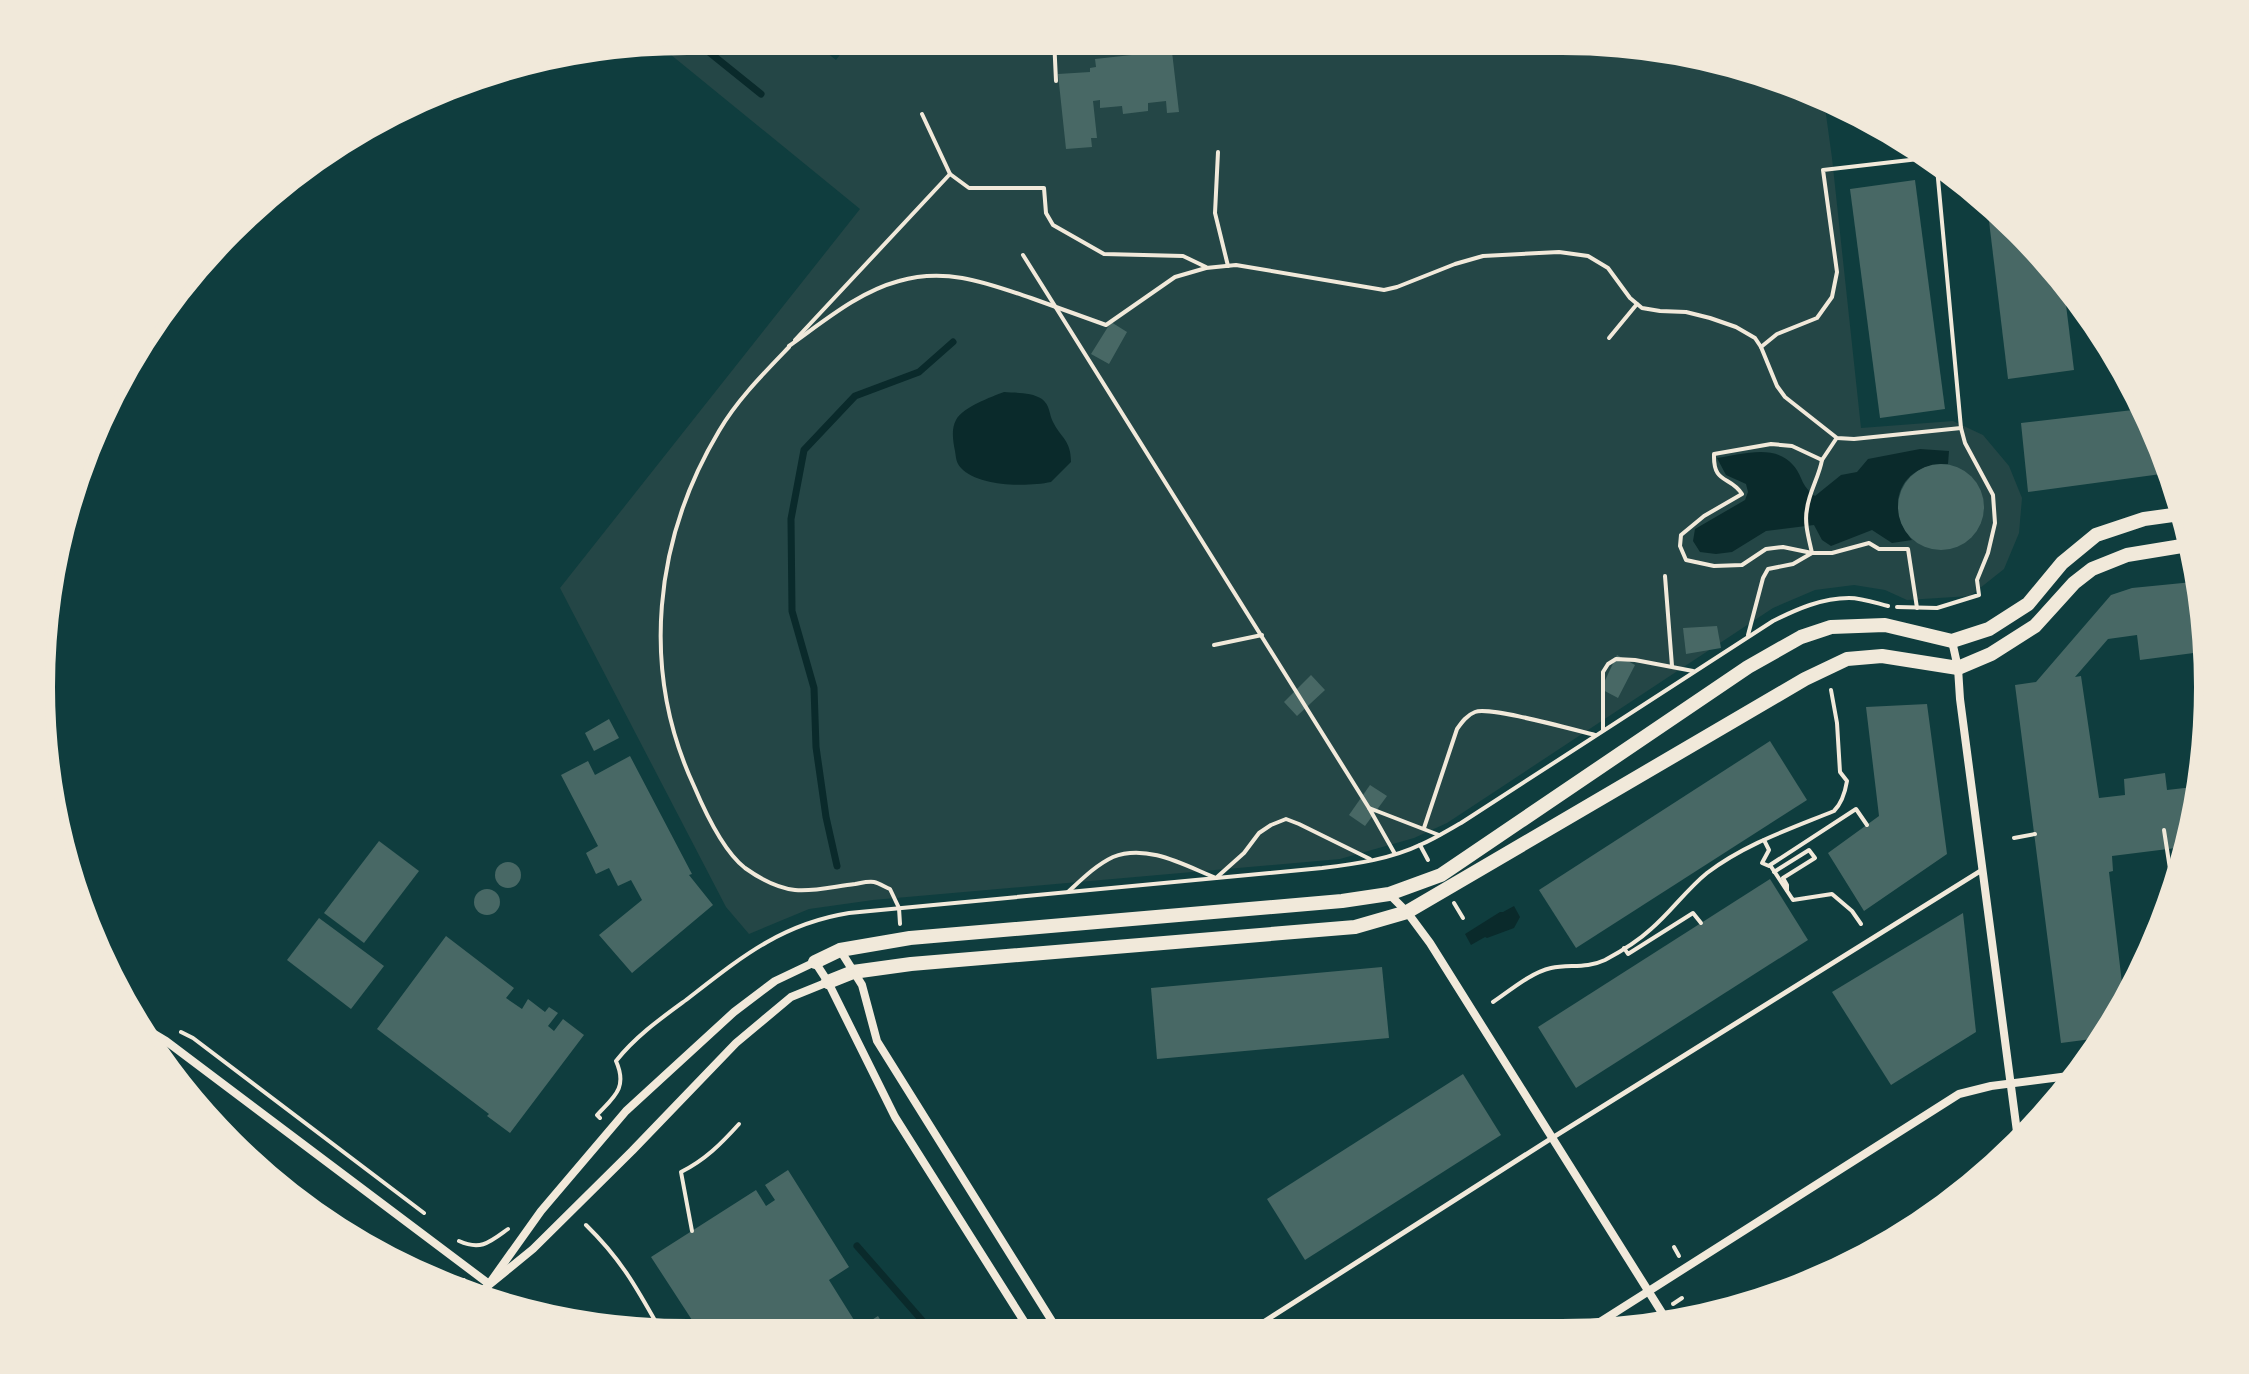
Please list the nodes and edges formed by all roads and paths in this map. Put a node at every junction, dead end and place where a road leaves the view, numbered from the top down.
1 (1055, 50) edge
2 (1056, 81) dead end
3 (922, 114) dead end
4 (1218, 152) dead end
5 (1919, 159) edge
6 (1937, 173) edge
7 (950, 174) junction
8 (1023, 255) dead end
9 (1228, 266) junction
10 (1206, 268) junction
11 (1637, 304) junction
12 (1055, 307) junction
13 (1609, 338) dead end
14 (789, 346) junction
15 (1761, 347) junction
16 (1961, 428) junction
17 (1837, 438) junction
18 (1822, 460) junction
19 (2175, 515) edge
20 (2183, 546) edge
21 (1812, 553) junction
22 (1665, 576) dead end
23 (1917, 608) junction
24 (1262, 635) junction
25 (1748, 637) junction
26 (1952, 641) junction
27 (1214, 645) dead end
28 (1672, 666) junction
29 (1958, 668) junction
30 (1695, 671) junction
31 (1831, 690) dead end
32 (1603, 731) junction
33 (1595, 735) junction
34 (1369, 808) junction
35 (1867, 825) dead end
36 (1424, 828) junction
37 (2164, 830) dead end
38 (2035, 834) dead end
39 (1439, 835) junction
40 (2014, 838) dead end
41 (1764, 840) junction
42 (1420, 845) junction
43 (1395, 854) junction
44 (1372, 860) junction
45 (1429, 862) dead end
46 (1772, 869) junction
47 (2170, 869) dead end
48 (1982, 870) junction
49 (1216, 878) junction
50 (1067, 892) junction
51 (1787, 892) junction
52 (1389, 894) junction
53 (1454, 902) dead end
54 (899, 908) junction
55 (1407, 912) junction
56 (1463, 918) dead end
57 (1701, 923) dead end
58 (1861, 924) dead end
59 (900, 927) dead end
60 (1624, 948) junction
61 (840, 950) junction
62 (815, 962) junction
63 (853, 972) junction
64 (828, 982) junction
65 (1493, 1002) dead end
66 (181, 1031) dead end
67 (152, 1033) edge
68 (155, 1035) joint
69 (2066, 1076) edge
70 (2011, 1083) junction
71 (739, 1124) dead end
72 (610, 1129) junction
73 (2017, 1132) edge
74 (1552, 1138) junction
75 (435, 1222) dead end
76 (586, 1225) dead end
77 (692, 1231) dead end
78 (523, 1234) junction
79 (460, 1241) dead end
80 (489, 1284) junction
81 (482, 1290) edge
82 (1648, 1291) junction
83 (1682, 1298) dead end
84 (1673, 1304) dead end
85 (1664, 1316) edge
86 (657, 1323) edge
87 (1598, 1323) edge
88 (1026, 1324) edge
89 (1054, 1324) edge
90 (1260, 1324) edge

1 - 2 path
3 - 7 path
4 - 9 path
5 - 15 path
6 - 16 path
7 - 10 path
7 - 14 path
8 - 12 path
9 - 10 path
9 - 11 path
10 - 12 path
11 - 13 path
11 - 15 path
12 - 14 path
12 - 24 path
14 - 54 path
15 - 17 path
16 - 17 path
16 - 23 path
17 - 18 path
18 - 21 path
18 - 21 path
19 - 26 street
20 - 29 street
21 - 23 path
21 - 25 path
22 - 28 path
23 - 25 path
24 - 27 path
24 - 34 path
25 - 30 path
26 - 29 street
26 - 52 street
28 - 30 path
28 - 32 path
29 - 48 street
29 - 55 street
30 - 32 path
31 - 41 path
32 - 33 path
33 - 36 path
33 - 39 path
34 - 36 path
34 - 43 path
35 - 46 path
36 - 39 path
37 - 47 path
38 - 40 path
39 - 42 path
41 - 46 path
41 - 60 path
42 - 43 path
42 - 45 path
43 - 44 path
44 - 49 path
44 - 49 path
46 - 51 path
46 - 51 path
48 - 70 street
48 - 74 lane
49 - 50 path
49 - 50 path
50 - 54 path
51 - 58 path
52 - 55 street
52 - 61 street
53 - 56 path
54 - 59 path
54 - 72 path
55 - 63 street
55 - 74 street
57 - 60 path
60 - 65 path
61 - 62 street
61 - 63 street
62 - 64 street
62 - 72 street
63 - 64 street
63 - 89 street
64 - 80 street
64 - 88 street
66 - 75 path
67 - 68 street
68 - 80 street
69 - 70 street
70 - 73 street
70 - 82 street
71 - 77 path
72 - 78 street
74 - 82 street
74 - 90 lane
76 - 86 path
78 - 79 path
78 - 80 street
80 - 81 street
82 - 85 street
82 - 87 street
83 - 84 path

